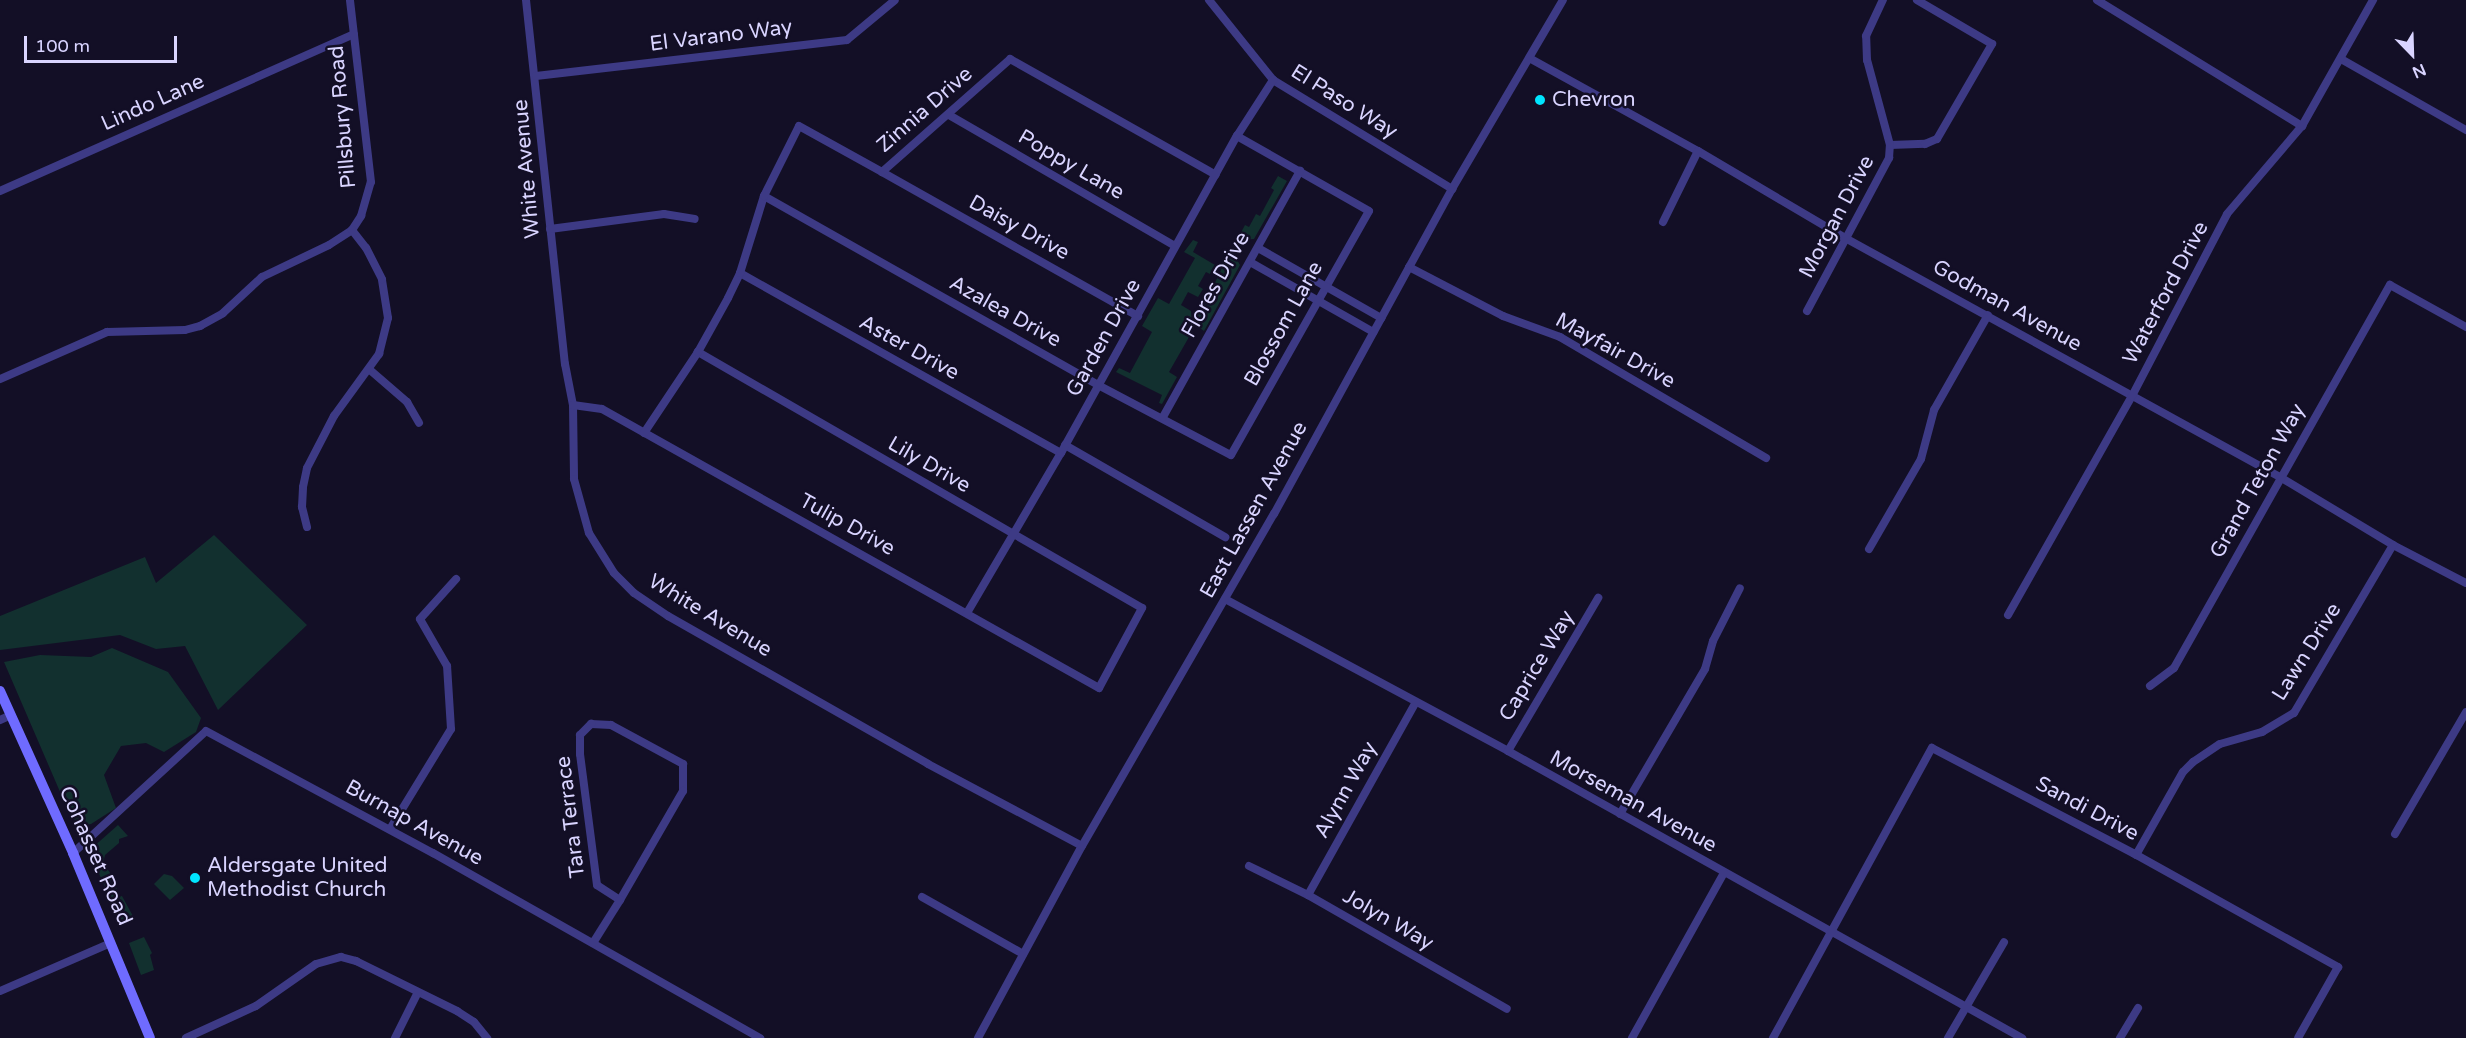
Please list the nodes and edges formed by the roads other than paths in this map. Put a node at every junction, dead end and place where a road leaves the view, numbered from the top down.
1 (350, 0) edge
2 (526, 0) edge
3 (896, 0) edge
4 (1209, 0) edge
5 (1563, 0) edge
6 (1883, 0) edge
7 (1917, 0) edge
8 (2097, 0) edge
9 (2373, 0) edge
10 (354, 34) junction
11 (1531, 59) junction
12 (2341, 59) junction
13 (536, 76) junction
14 (1273, 80) junction
15 (949, 115) junction
16 (2302, 126) junction
17 (2466, 130) edge
18 (1238, 136) junction
19 (1890, 145) junction
20 (1698, 151) junction
21 (1300, 171) junction
22 (882, 172) junction
23 (1216, 175) junction
24 (1452, 189) junction
25 (0, 191) edge
26 (764, 196) junction
27 (695, 219) dead end
28 (1663, 222) dead end
29 (550, 229) junction
30 (352, 230) junction
31 (1848, 238) junction
32 (1175, 246) junction
33 (1258, 248) junction
34 (1250, 262) junction
35 (1409, 267) junction
36 (740, 273) junction
37 (1326, 287) junction
38 (1318, 301) junction
39 (1807, 311) dead end
40 (1988, 315) junction
41 (1138, 316) junction
42 (1381, 318) junction
43 (2466, 327) edge
44 (1373, 332) junction
45 (698, 352) junction
46 (370, 370) junction
47 (0, 379) edge
48 (1098, 385) junction
49 (2132, 396) junction
50 (573, 405) junction
51 (1163, 417) junction
52 (419, 423) dead end
53 (644, 433) junction
54 (1063, 449) junction
55 (1231, 455) joint
56 (1767, 458) dead end
57 (2280, 477) junction
58 (307, 527) dead end
59 (1013, 534) junction
60 (1225, 537) dead end
61 (2393, 545) junction
62 (1869, 549) dead end
63 (456, 579) dead end
64 (2466, 583) edge
65 (1740, 588) dead end
66 (1225, 598) junction
67 (1598, 598) dead end
68 (967, 613) junction
69 (2008, 615) dead end
70 (2150, 686) dead end
71 (1099, 688) joint
72 (0, 691) edge
73 (1416, 702) junction
74 (2466, 712) edge
75 (11, 715) junction
76 (0, 720) edge
77 (1508, 752) junction
78 (1620, 814) junction
79 (390, 829) junction
80 (2395, 834) dead end
81 (1082, 846) junction
82 (73, 853) junction
83 (2136, 855) junction
84 (1249, 866) dead end
85 (1724, 873) junction
86 (1308, 895) junction
87 (922, 897) dead end
88 (620, 900) junction
89 (1832, 933) junction
90 (2004, 942) dead end
91 (111, 943) junction
92 (593, 943) junction
93 (1023, 954) junction
94 (0, 991) edge
95 (418, 992) junction
96 (1964, 1006) junction
97 (2138, 1008) dead end
98 (1507, 1009) dead end
99 (150, 1038) edge
100 (186, 1038) edge
101 (395, 1038) edge
102 (487, 1038) edge
103 (760, 1038) edge
104 (978, 1038) edge
105 (1632, 1038) edge
106 (1773, 1038) edge
107 (1947, 1038) edge
108 (2022, 1038) edge
109 (2120, 1038) edge
110 (2298, 1038) edge

1 - 10 street, Pillsbury Road
2 - 13 street, White Avenue
3 - 13 street, El Varano Way
4 - 14 street, El Paso Way
5 - 11 street, East Lassen Avenue
6 - 19 street, Morgan Drive
7 - 19 street
8 - 16 street
9 - 12 street, Waterford Drive
10 - 25 street, Lindo Lane
10 - 30 street, Pillsbury Road
11 - 20 street, Godman Avenue
11 - 24 street, East Lassen Avenue
12 - 16 street, Waterford Drive
12 - 17 street
13 - 29 street, White Avenue
14 - 18 street, Garden Drive
14 - 24 street, El Paso Way
15 - 22 street, Zinnia Drive
15 - 23 street, Zinnia Drive
15 - 32 street, Poppy Lane
16 - 49 street, Waterford Drive
18 - 21 street
18 - 23 street, Garden Drive
19 - 31 street, Morgan Drive
20 - 28 street
20 - 31 street, Godman Avenue
21 - 33 street, Flores Drive
21 - 37 street, Blossom Lane
22 - 26 street, Zinnia Drive
22 - 41 street, Daisy Drive
23 - 32 street, Garden Drive
24 - 35 street, East Lassen Avenue
26 - 36 street, Zinnia Drive
26 - 48 street, Azalea Drive
27 - 29 street
29 - 50 street, White Avenue
30 - 46 street
30 - 47 street
31 - 39 street, Morgan Drive
31 - 40 street, Godman Avenue
32 - 41 street, Garden Drive
33 - 34 street, Flores Drive
33 - 37 street
34 - 38 street
34 - 51 street, Flores Drive
35 - 42 street, East Lassen Avenue
35 - 56 street, Mayfair Drive
36 - 45 street, Zinnia Drive
36 - 54 street, Aster Drive
37 - 38 street, Blossom Lane
37 - 42 street
38 - 44 street
38 - 55 street, Blossom Lane
40 - 49 street, Godman Avenue
40 - 62 street
41 - 48 street, Garden Drive
42 - 44 street, East Lassen Avenue
43 - 57 street, Grand Teton Way
44 - 66 street, East Lassen Avenue
45 - 53 street, Zinnia Drive
45 - 59 street, Lily Drive
46 - 52 street
46 - 58 street
48 - 51 street, Azalea Drive
48 - 54 street, Garden Drive
49 - 57 street, Godman Avenue
49 - 69 street, Waterford Drive
50 - 53 street, Tulip Drive
50 - 81 street, White Avenue
51 - 55 street, Azalea Drive
53 - 68 street, Tulip Drive
54 - 59 street, Garden Drive
54 - 60 street, Aster Drive
57 - 61 street, Godman Avenue
57 - 70 street, Grand Teton Way
59 - 68 street, Garden Drive
59 - 71 street, Lily Drive
61 - 64 street, Godman Avenue
61 - 83 street, Lawn Drive
63 - 79 street
65 - 78 street
66 - 73 street, Morseman Avenue
66 - 81 street, East Lassen Avenue
67 - 77 street, Caprice Way
68 - 71 street, Tulip Drive
72 - 75 street, Cohasset Road
73 - 77 street, Morseman Avenue
73 - 86 street, Alynn Way
74 - 80 street
75 - 76 street
75 - 82 street, Cohasset Road
77 - 78 street, Morseman Avenue
78 - 85 street, Morseman Avenue
79 - 82 street, Burnap Avenue
79 - 92 street, Burnap Avenue
81 - 93 street, East Lassen Avenue
82 - 91 street, Cohasset Road
83 - 89 street, Sandi Drive
83 - 110 street, Sandi Drive
84 - 86 street, Jolyn Way
85 - 89 street, Morseman Avenue
85 - 105 street
86 - 98 street, Jolyn Way
87 - 93 street
88 - 88 street, Tara Terrace
88 - 92 street, Tara Terrace
89 - 96 street, Morseman Avenue
89 - 106 street
90 - 96 street
91 - 94 street
91 - 99 street, Cohasset Road
92 - 103 street, Burnap Avenue
93 - 104 street, East Lassen Avenue
95 - 100 street
95 - 101 street
95 - 102 street
96 - 107 street
96 - 108 street, Morseman Avenue
97 - 109 street

